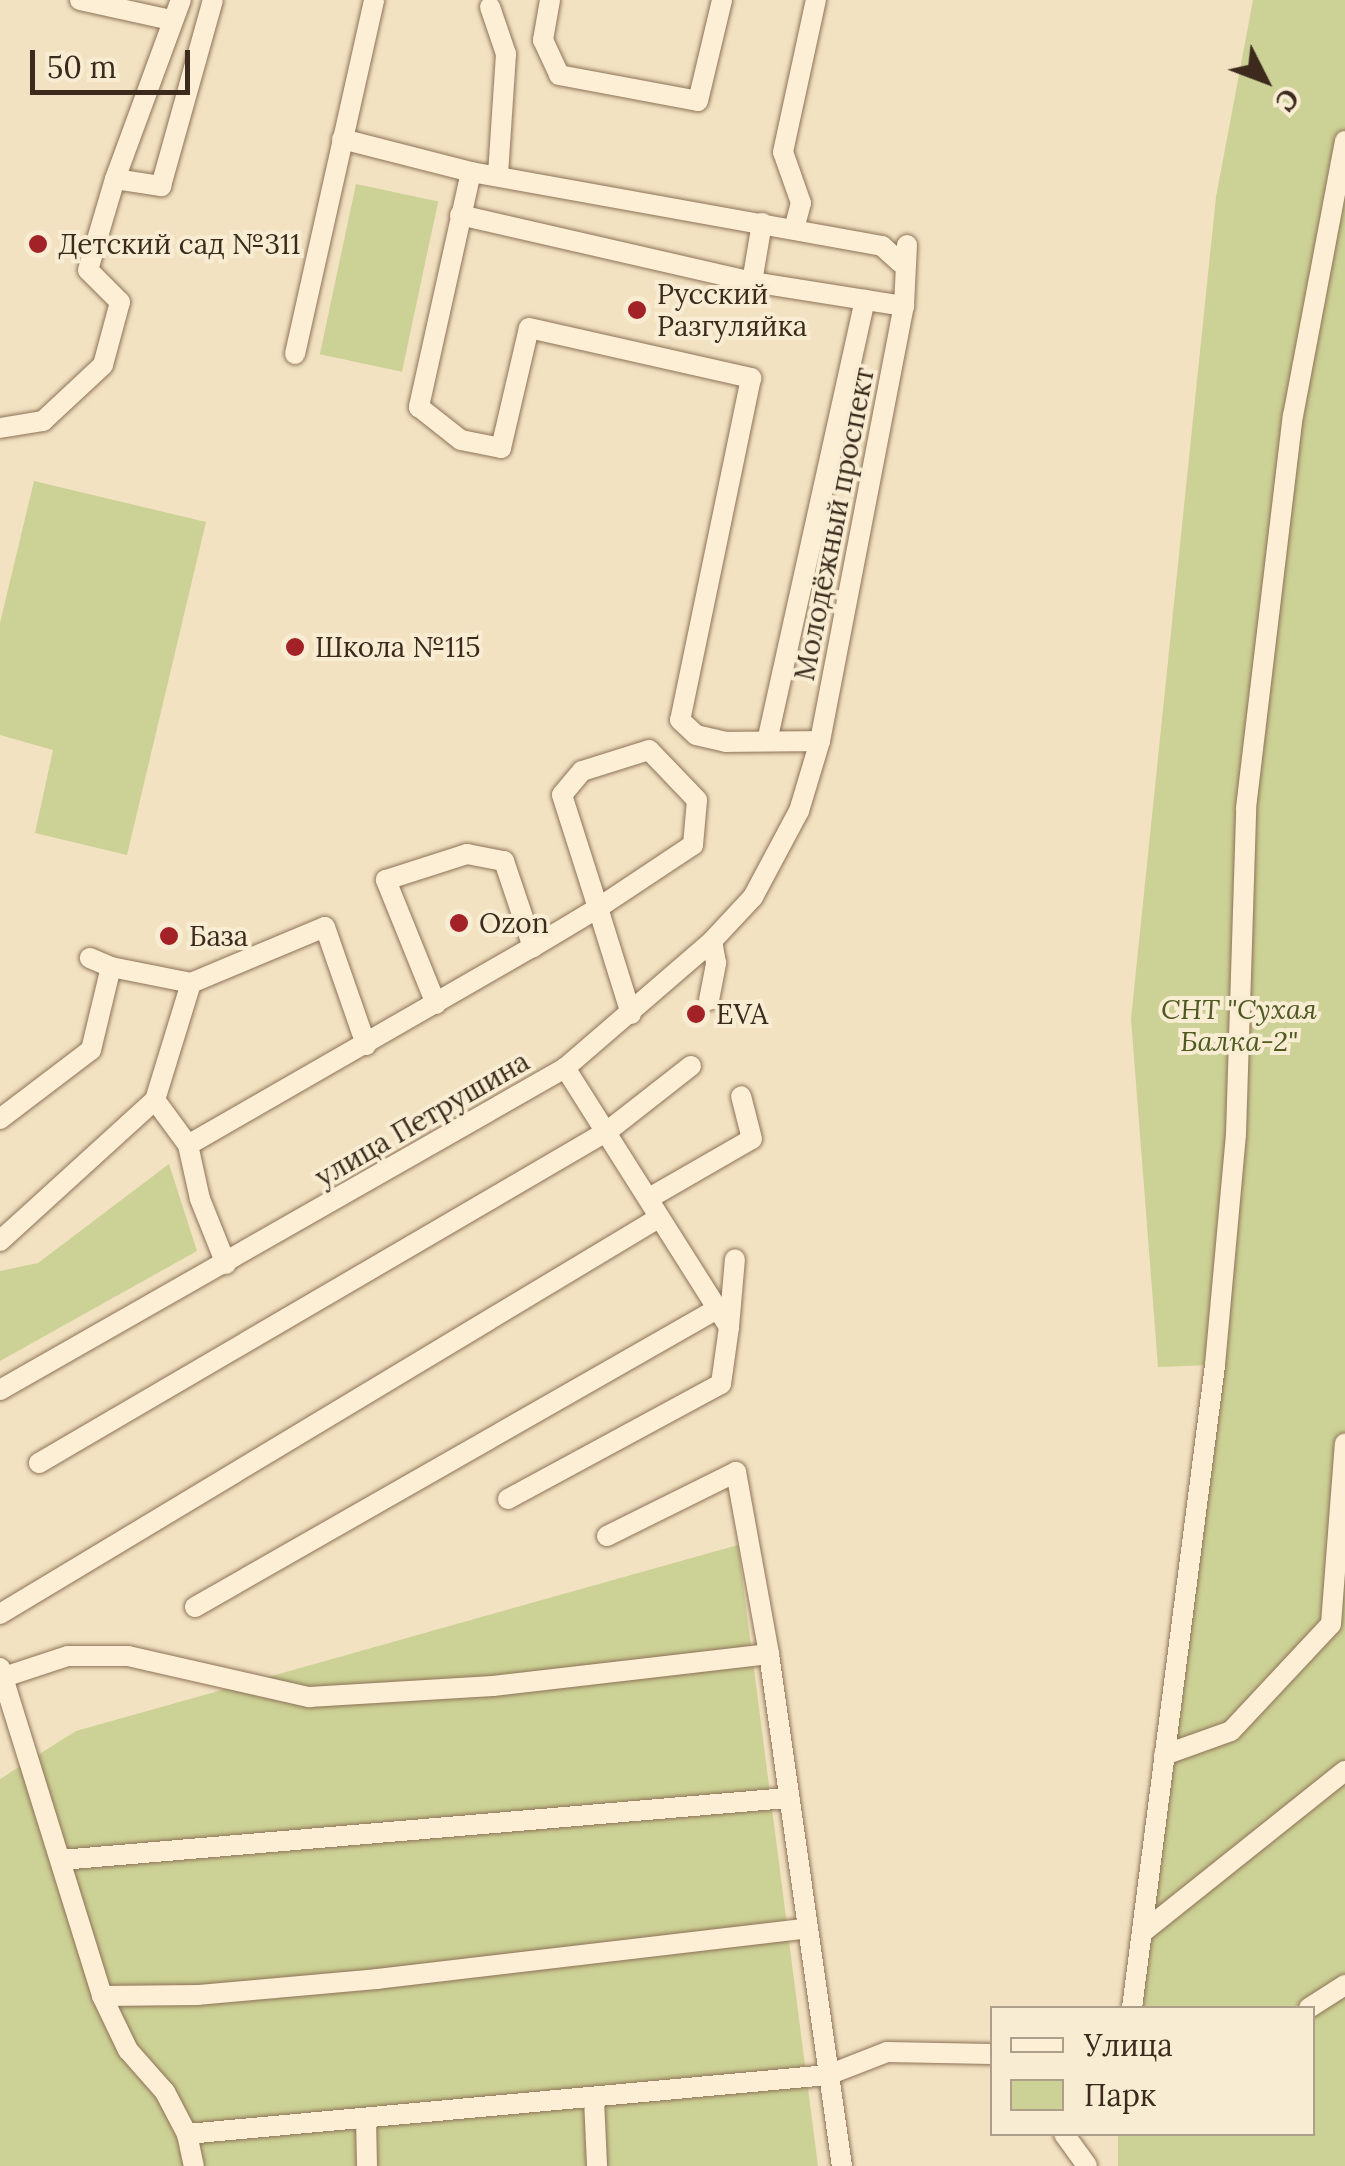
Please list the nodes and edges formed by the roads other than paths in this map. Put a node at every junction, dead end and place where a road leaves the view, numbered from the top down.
1 (80, 0) edge
2 (181, 0) edge
3 (212, 0) edge
4 (374, 0) edge
5 (550, 0) edge
6 (722, 0) edge
7 (816, 0) edge
8 (490, 7) dead end
9 (171, 20) junction
10 (342, 139) junction
11 (1345, 141) edge
12 (471, 172) junction
13 (498, 176) junction
14 (115, 178) junction
15 (460, 215) junction
16 (762, 224) junction
17 (794, 229) junction
18 (752, 282) junction
19 (866, 300) junction
20 (904, 306) junction
21 (295, 354) dead end
22 (0, 428) edge
23 (768, 737) junction
24 (820, 741) junction
25 (798, 811) joint
26 (598, 908) junction
27 (712, 942) junction
28 (533, 947) junction
29 (90, 958) dead end
30 (110, 966) junction
31 (191, 983) junction
32 (709, 1000) dead end
33 (436, 1004) junction
34 (630, 1014) junction
35 (366, 1045) junction
36 (691, 1066) dead end
37 (565, 1068) junction
38 (741, 1096) dead end
39 (155, 1100) junction
40 (0, 1120) edge
41 (609, 1130) junction
42 (188, 1145) junction
43 (651, 1197) junction
44 (657, 1219) junction
45 (0, 1241) edge
46 (735, 1259) dead end
47 (226, 1264) junction
48 (723, 1318) junction
49 (0, 1390) edge
50 (1345, 1444) edge
51 (39, 1463) dead end
52 (508, 1500) dead end
53 (607, 1536) dead end
54 (195, 1607) dead end
55 (0, 1614) edge
56 (769, 1654) junction
57 (2, 1673) edge
58 (1164, 1755) junction
59 (1345, 1770) edge
60 (788, 1798) junction
61 (61, 1860) junction
62 (804, 1929) junction
63 (1143, 1932) junction
64 (1345, 1985) edge
65 (102, 1996) junction
66 (1132, 2006) edge
67 (1311, 2006) edge
68 (990, 2054) edge
69 (828, 2075) junction
70 (594, 2099) junction
71 (366, 2118) junction
72 (187, 2134) junction
73 (1065, 2136) edge
74 (194, 2166) edge
75 (368, 2166) edge
76 (597, 2166) edge
77 (842, 2166) edge
78 (1087, 2166) edge

1 - 9 street
2 - 9 street
3 - 14 street
4 - 10 street
5 - 6 street
7 - 17 street
8 - 13 street
9 - 14 street
10 - 12 street
10 - 21 street
11 - 58 street
12 - 13 street
12 - 15 street
13 - 16 street
14 - 22 street
15 - 18 street
15 - 23 street
16 - 17 street
16 - 18 street
17 - 20 street, Молодёжный проспект
18 - 19 street
19 - 20 street
19 - 23 street
20 - 24 street, Молодёжный проспект
23 - 24 street
24 - 25 street, Молодёжный проспект
25 - 27 street, улица Петрушина
26 - 26 street
26 - 28 street
26 - 34 street
27 - 32 street
27 - 34 street, улица Петрушина
28 - 33 street
28 - 33 street
29 - 30 street
30 - 31 street
30 - 40 street
31 - 35 street
31 - 39 street
33 - 35 street
34 - 37 street, улица Петрушина
35 - 42 street
36 - 41 street
37 - 41 street
37 - 47 street, улица Петрушина
38 - 43 street
39 - 42 street
39 - 45 street
41 - 43 street
41 - 51 street
42 - 47 street
43 - 44 street
44 - 48 street
44 - 55 street
46 - 48 street
47 - 49 street, улица Петрушина
48 - 52 street
48 - 54 street
50 - 58 street
53 - 56 street
56 - 57 street
56 - 60 street
57 - 61 street
58 - 63 street
59 - 63 street
60 - 61 street
60 - 62 street
61 - 65 street
62 - 65 street
62 - 69 street
63 - 66 street
64 - 67 street
65 - 72 street
68 - 69 street
69 - 70 street
69 - 77 street
70 - 71 street
70 - 76 street
71 - 72 street
71 - 75 street
72 - 74 street
73 - 78 street

